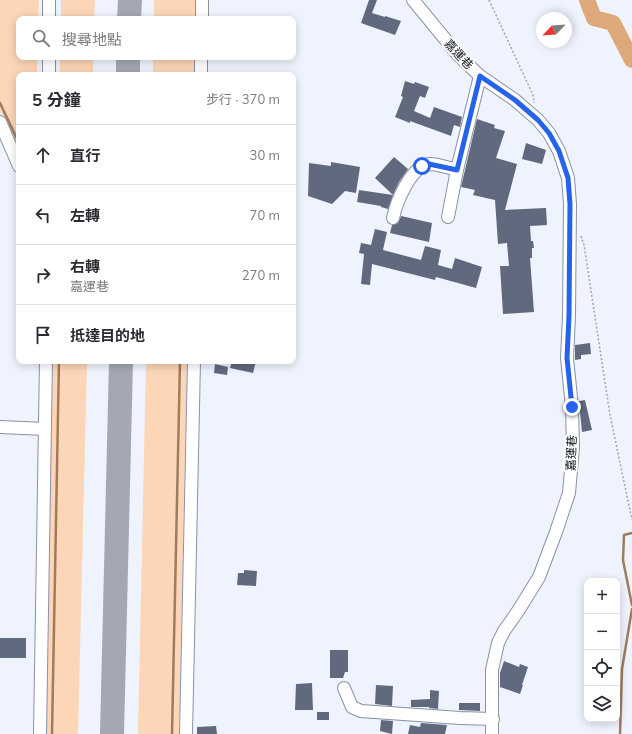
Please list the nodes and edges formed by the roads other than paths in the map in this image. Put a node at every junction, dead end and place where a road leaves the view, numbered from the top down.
1 (49, 0) edge
2 (202, 0) edge
3 (413, 0) edge
4 (49, 16) edge
5 (202, 16) edge
6 (49, 60) edge
7 (201, 60) edge
8 (49, 72) edge
9 (201, 72) edge
10 (480, 76) junction
11 (0, 122) edge
12 (16, 159) edge
13 (457, 170) junction
14 (448, 217) dead end
15 (393, 218) dead end
16 (46, 364) edge
17 (194, 364) edge
18 (0, 428) edge
19 (45, 430) junction
20 (344, 688) dead end
21 (493, 718) junction
22 (40, 734) edge
23 (186, 734) edge
24 (492, 734) edge

1 - 4 street
2 - 5 street
3 - 10 street, 嘉運巷
6 - 8 street
7 - 9 street
10 - 13 street
10 - 21 street, 嘉運巷
11 - 12 street
13 - 14 street
13 - 15 street
16 - 19 street
17 - 23 street
18 - 19 street
19 - 22 street
20 - 21 street
21 - 24 street, 嘉運巷

